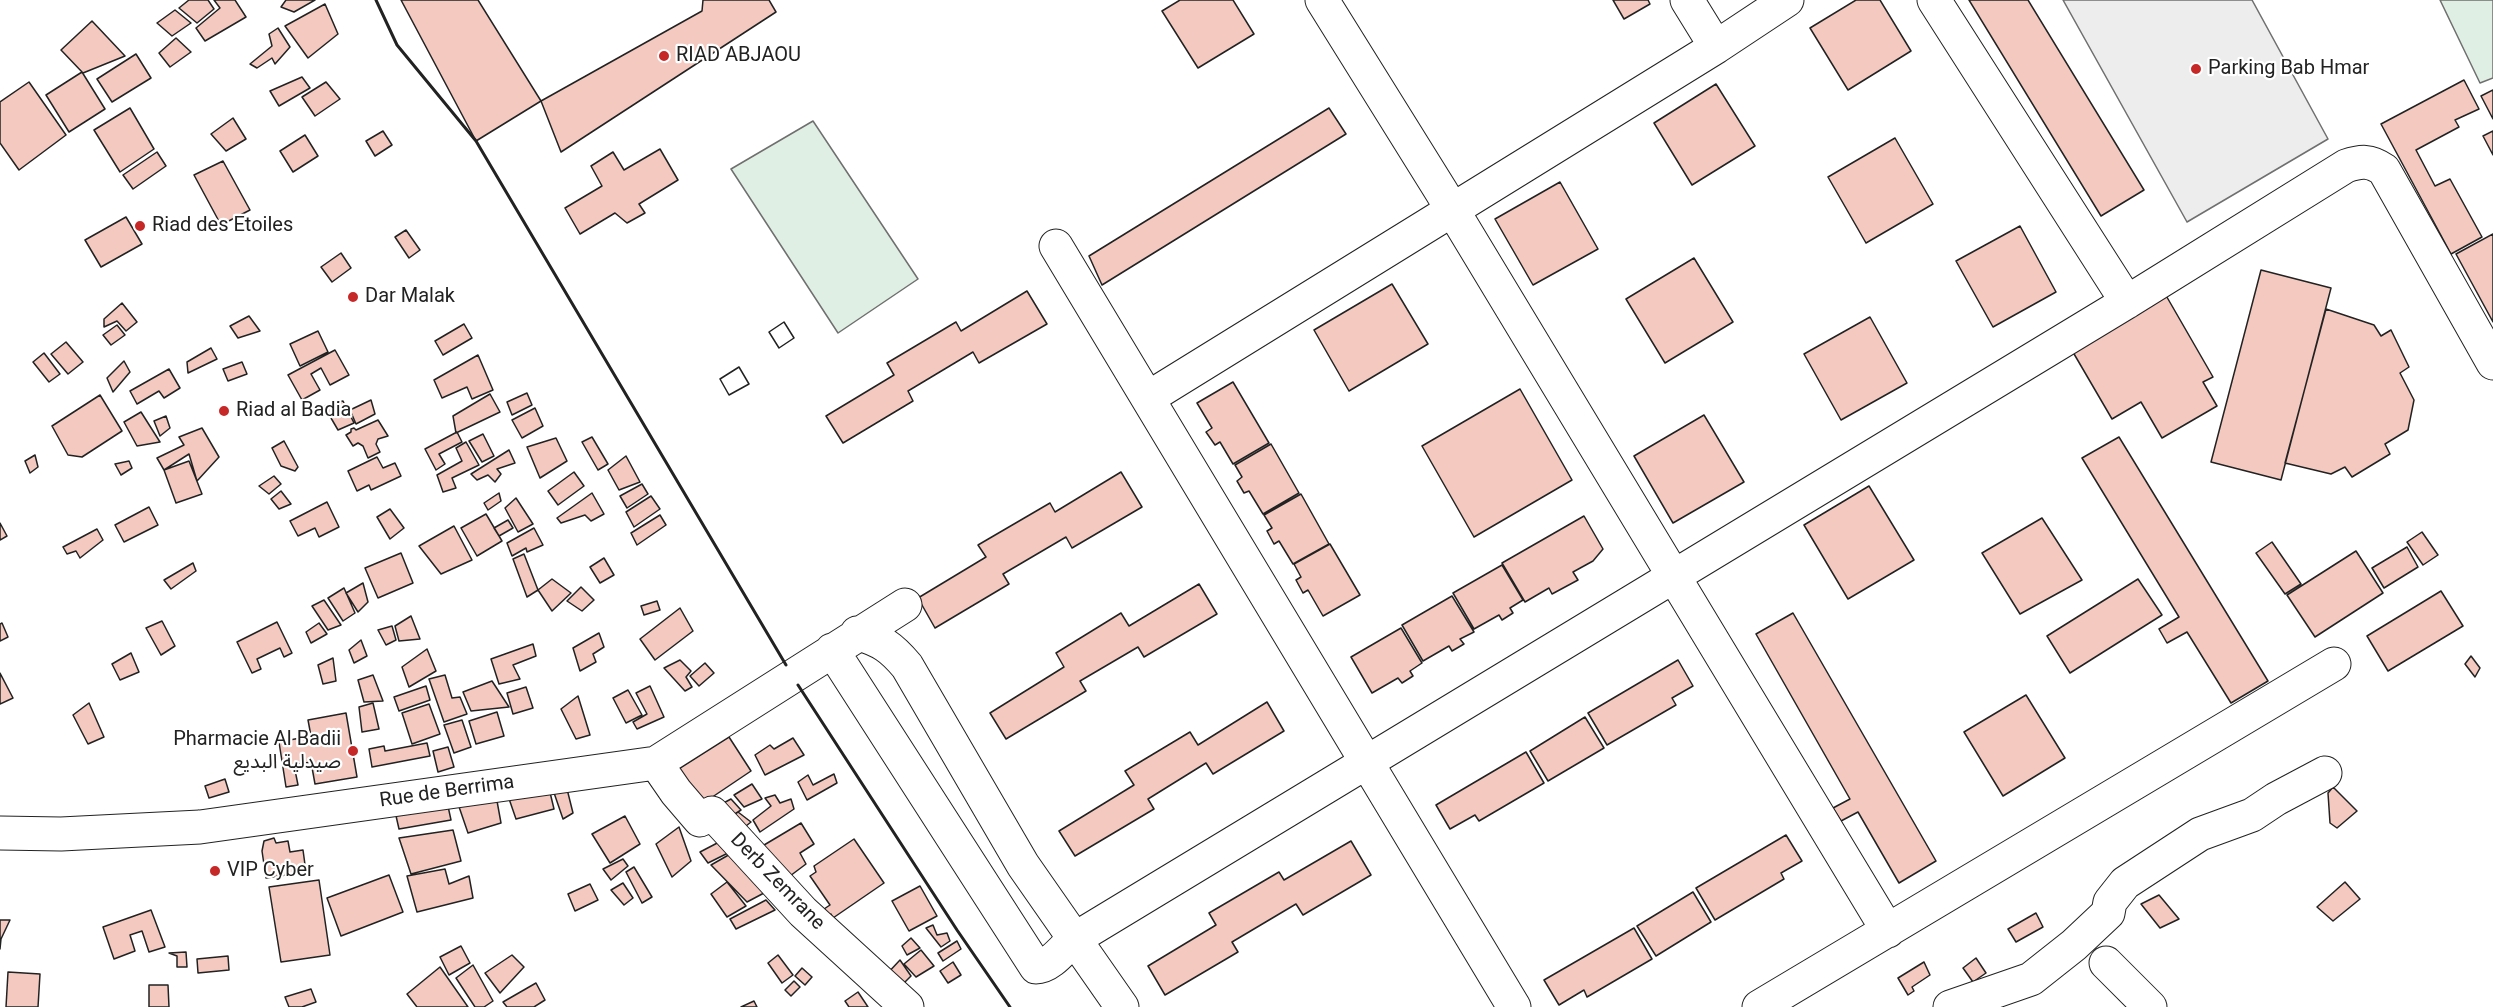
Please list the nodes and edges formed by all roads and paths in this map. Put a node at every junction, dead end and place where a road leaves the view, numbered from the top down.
1 (1322, 0) edge
2 (1687, 0) edge
3 (1787, 0) edge
4 (1934, 0) edge
5 (1716, 47) junction
6 (1452, 210) junction
7 (1056, 246) dead end
8 (2127, 302) junction
9 (2493, 363) edge
10 (1148, 398) junction
11 (1672, 575) junction
12 (905, 605) dead end
13 (845, 642) junction
14 (2334, 664) dead end
15 (1366, 760) junction
16 (656, 763) junction
17 (2325, 773) dead end
18 (0, 833) edge
19 (1888, 931) junction
20 (1073, 940) junction
21 (2106, 963) dead end
22 (907, 1007) edge
23 (1122, 1007) edge
24 (1514, 1007) edge
25 (1759, 1007) edge
26 (1950, 1007) edge
27 (2150, 1007) edge

1 - 6 street
2 - 5 street
3 - 5 street
4 - 8 street
5 - 6 street
6 - 10 street
6 - 11 street
7 - 10 street
8 - 9 street
8 - 11 street
10 - 15 street
11 - 15 street
11 - 19 street
12 - 13 street, Rue de Berrima
13 - 16 street, Rue de Berrima
13 - 20 street
13 - 20 street
14 - 19 street
15 - 20 street
15 - 24 street
16 - 18 street, Rue de Berrima
16 - 22 street, Derb Zemrane
17 - 26 street
19 - 25 street
20 - 23 street
21 - 27 street

